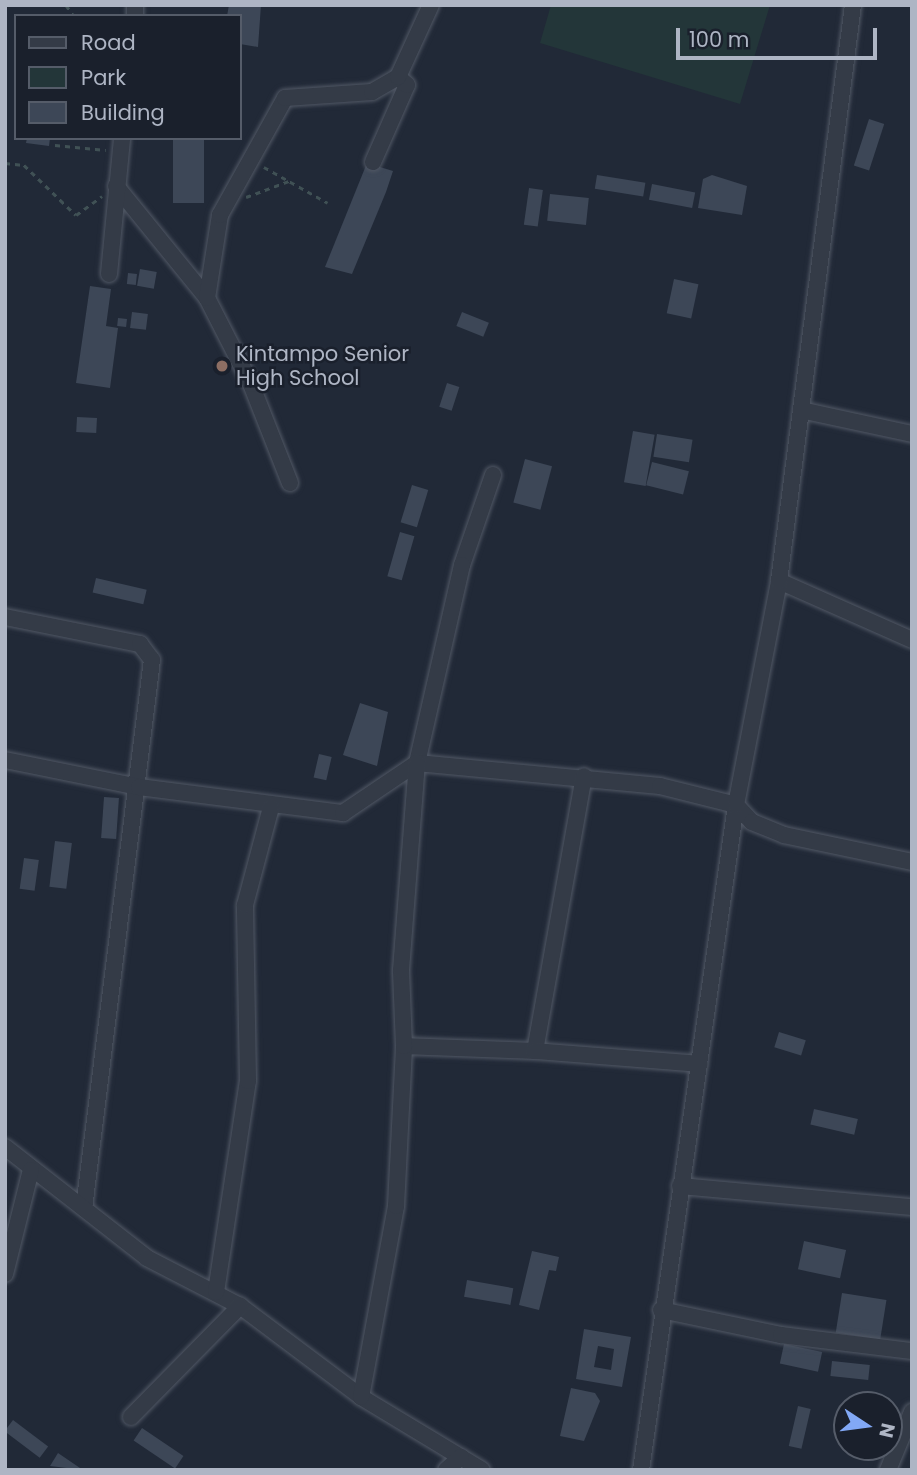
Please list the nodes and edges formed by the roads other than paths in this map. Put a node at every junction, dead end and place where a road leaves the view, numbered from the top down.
1 (431, 5) edge
2 (853, 5) edge
3 (398, 77) junction
4 (121, 145) edge
5 (373, 162) dead end
6 (116, 186) junction
7 (109, 274) dead end
8 (207, 298) junction
9 (801, 410) junction
10 (912, 434) edge
11 (493, 475) dead end
12 (290, 483) dead end
13 (779, 581) junction
14 (5, 617) edge
15 (912, 640) edge
16 (5, 760) edge
17 (416, 763) junction
18 (584, 776) junction
19 (139, 787) junction
20 (736, 805) junction
21 (271, 807) junction
22 (912, 862) edge
23 (404, 1046) junction
24 (535, 1051) junction
25 (699, 1064) junction
26 (5, 1147) edge
27 (31, 1170) junction
28 (680, 1186) junction
29 (912, 1207) edge
30 (84, 1208) junction
31 (5, 1273) edge
32 (216, 1292) junction
33 (240, 1306) junction
34 (661, 1310) junction
35 (912, 1351) edge
36 (361, 1397) junction
37 (912, 1412) edge
38 (131, 1417) dead end
39 (461, 1457) junction
40 (446, 1470) edge
41 (482, 1470) edge
42 (641, 1470) edge
43 (888, 1470) edge

1 - 3 street
2 - 9 street
3 - 5 street
3 - 8 street
4 - 6 street
6 - 7 street
6 - 8 street
8 - 12 street
9 - 10 street
9 - 13 street
11 - 17 street
13 - 15 street
13 - 20 street
14 - 19 street
16 - 19 street
17 - 18 street
17 - 21 street
17 - 23 street
18 - 20 street
18 - 24 street
19 - 21 street
19 - 30 street
20 - 22 street
20 - 25 street
21 - 32 street
23 - 24 street
23 - 36 street
24 - 25 street
25 - 28 street
26 - 27 street
27 - 30 street
27 - 31 street
28 - 29 street
28 - 34 street
30 - 32 street
32 - 33 street
33 - 36 street
33 - 38 street
34 - 35 street
34 - 42 street
36 - 39 street
37 - 43 street
39 - 40 street
39 - 41 street

